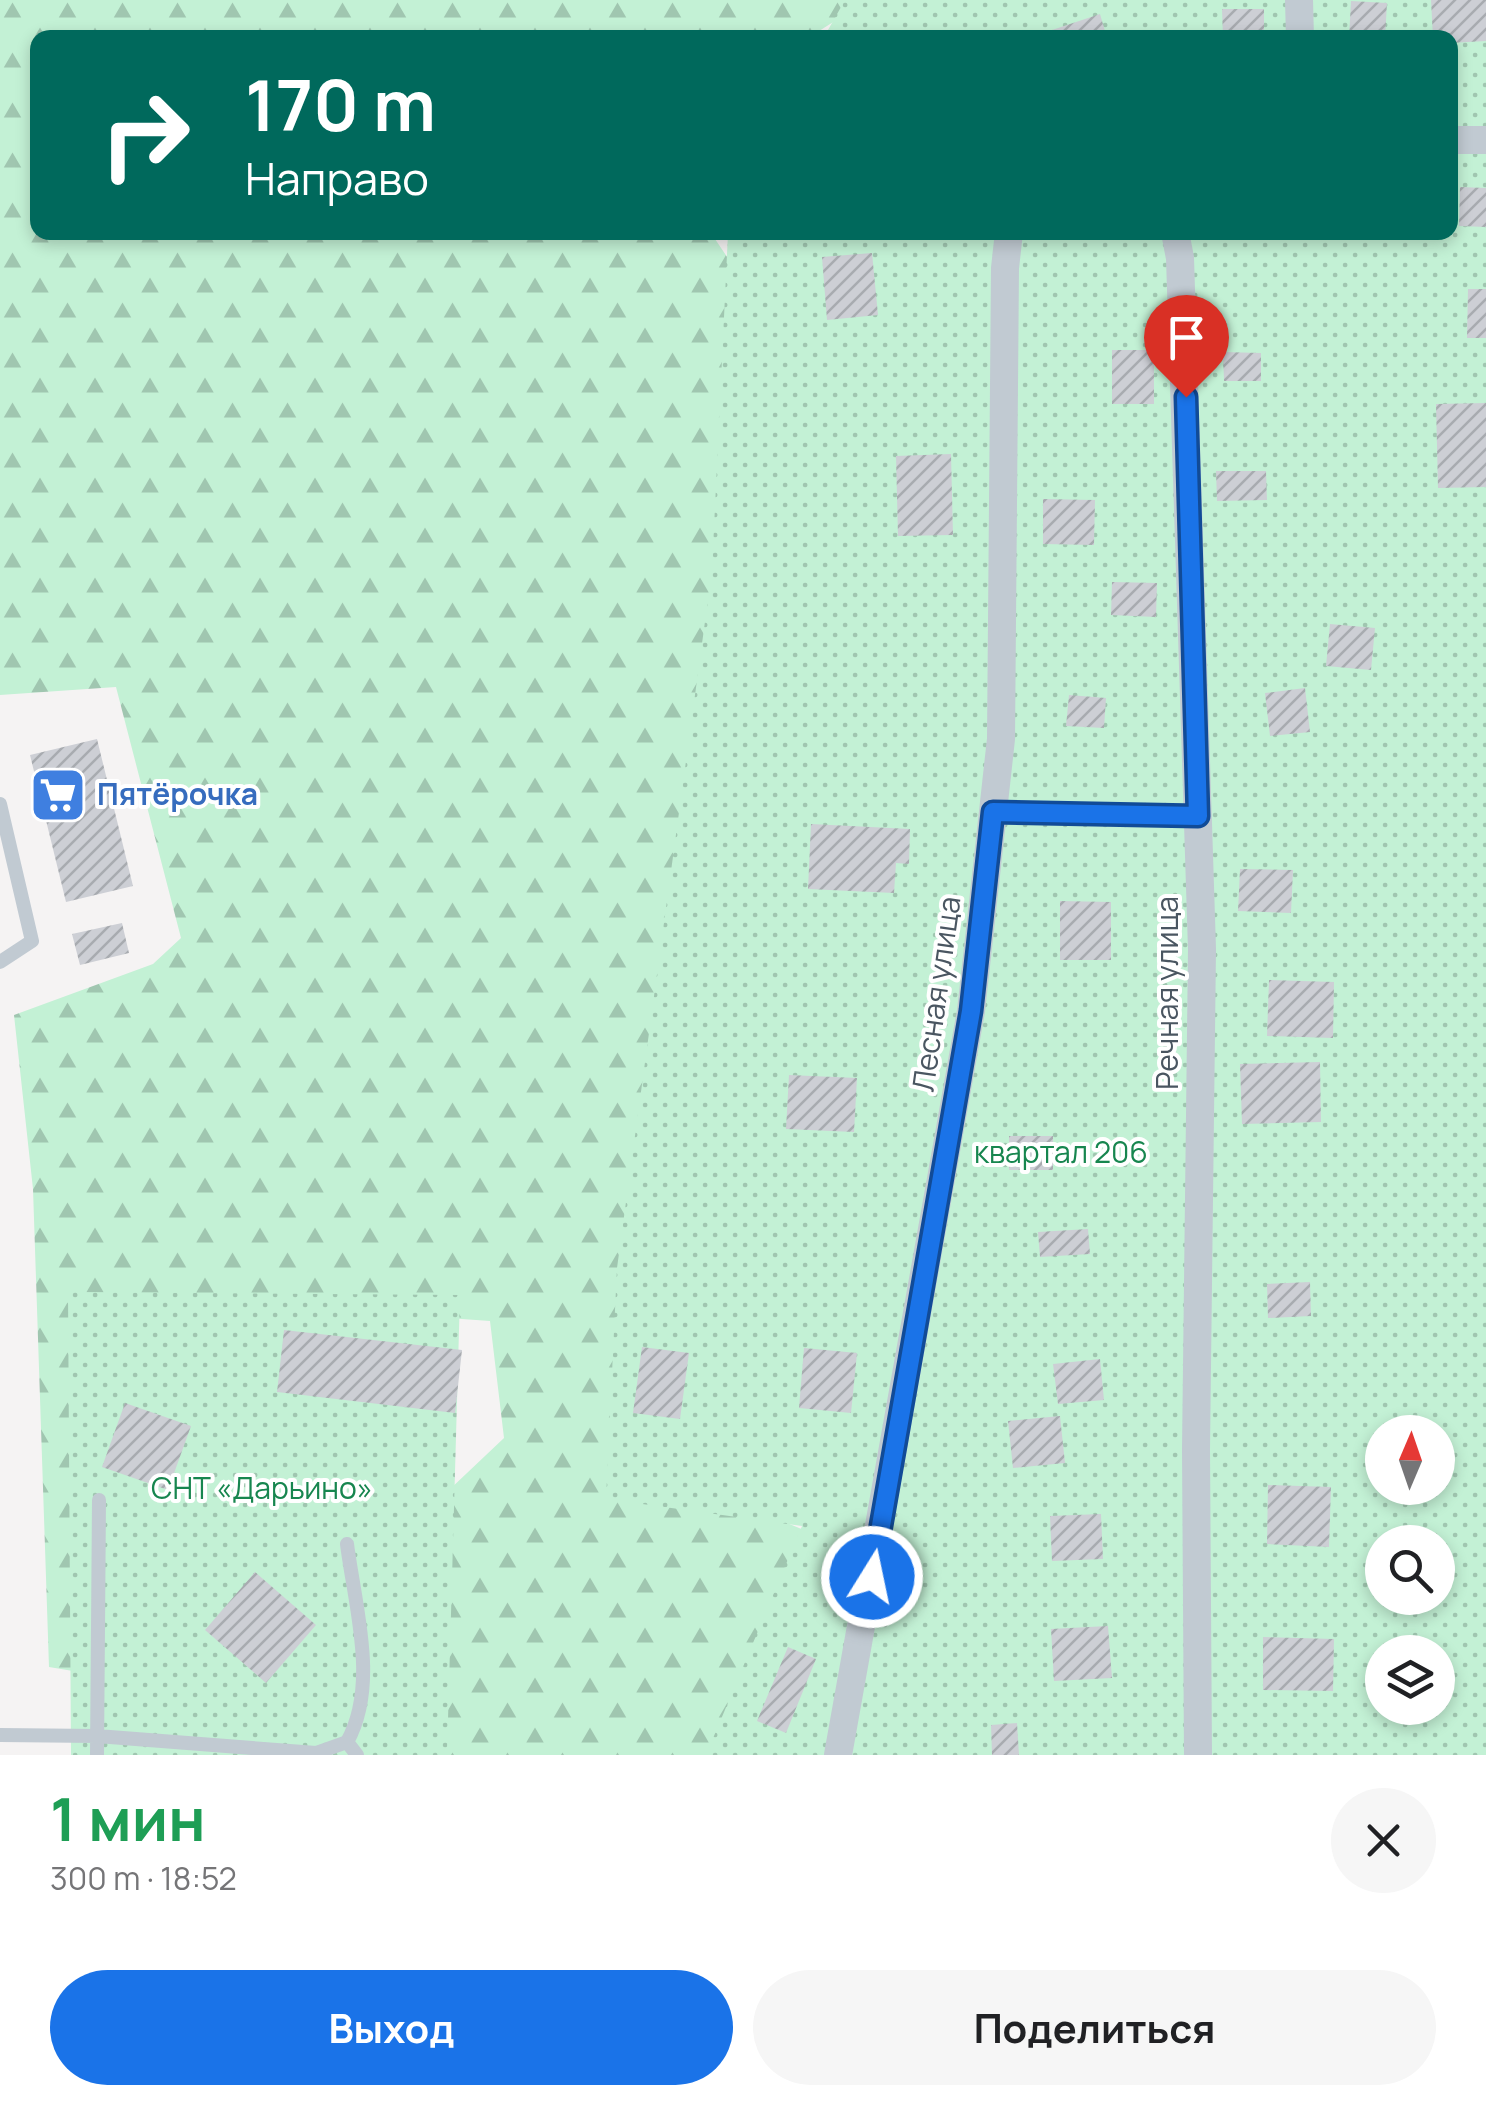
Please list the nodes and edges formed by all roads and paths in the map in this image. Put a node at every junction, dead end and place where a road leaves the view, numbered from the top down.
1 (1299, 0) edge
2 (1300, 30) edge
3 (1458, 140) edge
4 (1486, 140) edge
5 (1008, 240) edge
6 (1177, 240) edge
7 (0, 804) edge
8 (993, 812) junction
9 (1198, 816) junction
10 (0, 962) edge
11 (100, 1500) dead end
12 (346, 1544) dead end
13 (0, 1735) edge
14 (97, 1736) junction
15 (352, 1749) edge
16 (97, 1755) edge
17 (838, 1755) edge
18 (1198, 1755) edge

1 - 2 street
3 - 4 street
5 - 8 street, Лесная улица
6 - 9 street, Речная улица
7 - 10 lane
8 - 9 lane
8 - 17 street, Лесная улица
9 - 18 street, Речная улица
11 - 14 lane
12 - 15 lane
13 - 14 lane
14 - 15 lane
14 - 16 lane

